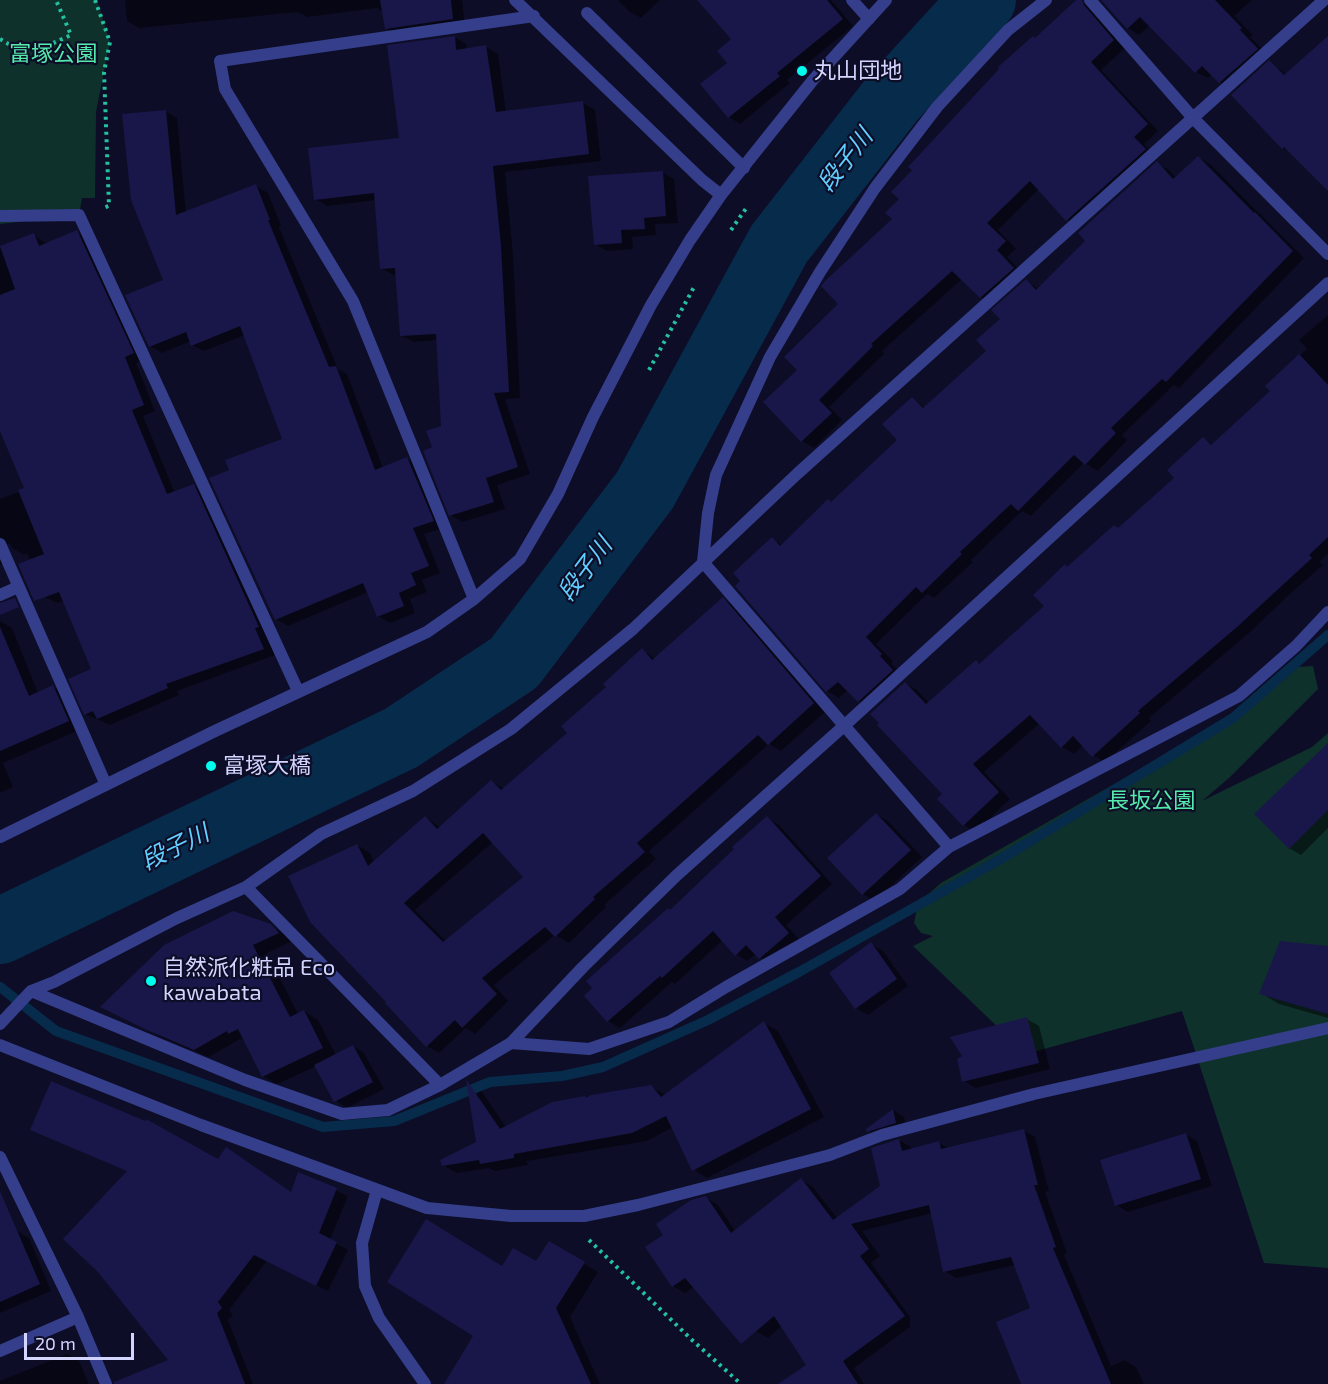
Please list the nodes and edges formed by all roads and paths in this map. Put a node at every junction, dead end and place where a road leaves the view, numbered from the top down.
1 (56, 0) edge
2 (94, 0) edge
3 (515, 0) edge
4 (852, 0) edge
5 (886, 0) edge
6 (1046, 0) edge
7 (1090, 0) edge
8 (1324, 0) edge
9 (587, 12) dead end
10 (534, 16) junction
11 (869, 19) junction
12 (0, 39) edge
13 (1193, 118) junction
14 (744, 168) junction
15 (721, 195) junction
16 (748, 206) dead end
17 (79, 215) junction
18 (0, 216) edge
19 (729, 232) dead end
20 (1328, 254) edge
21 (1328, 283) edge
22 (694, 286) dead end
23 (647, 372) dead end
24 (0, 544) edge
25 (704, 562) junction
26 (18, 587) junction
27 (0, 595) edge
28 (474, 599) junction
29 (1328, 612) edge
30 (298, 691) junction
31 (845, 725) junction
32 (106, 784) junction
33 (0, 837) edge
34 (949, 847) junction
35 (246, 887) junction
36 (31, 991) junction
37 (0, 1024) edge
38 (1328, 1028) edge
39 (511, 1043) junction
40 (0, 1045) edge
41 (440, 1085) junction
42 (0, 1156) edge
43 (377, 1190) junction
44 (565, 1216) junction
45 (78, 1317) junction
46 (0, 1351) edge
47 (106, 1384) edge
48 (425, 1384) edge
49 (741, 1384) edge

1 - 12 path
2 - 17 path
3 - 10 street
4 - 11 street
5 - 11 street
6 - 25 street
7 - 13 street
8 - 13 street
9 - 14 street
10 - 15 street
10 - 28 street
11 - 14 street
13 - 20 street
13 - 25 street
14 - 15 street
15 - 28 street
16 - 19 path
17 - 18 street
17 - 30 street
21 - 31 street
22 - 23 path
24 - 26 street
25 - 31 street
25 - 35 street
26 - 27 street
26 - 32 street
28 - 30 street
29 - 34 street
30 - 32 street
31 - 34 street
31 - 39 street
32 - 33 street
34 - 39 street
35 - 36 street
35 - 41 street
36 - 37 street
36 - 41 street
38 - 44 street
39 - 41 street
40 - 43 street
42 - 45 street
43 - 44 street
43 - 48 street
44 - 49 path
45 - 46 street
45 - 47 street

